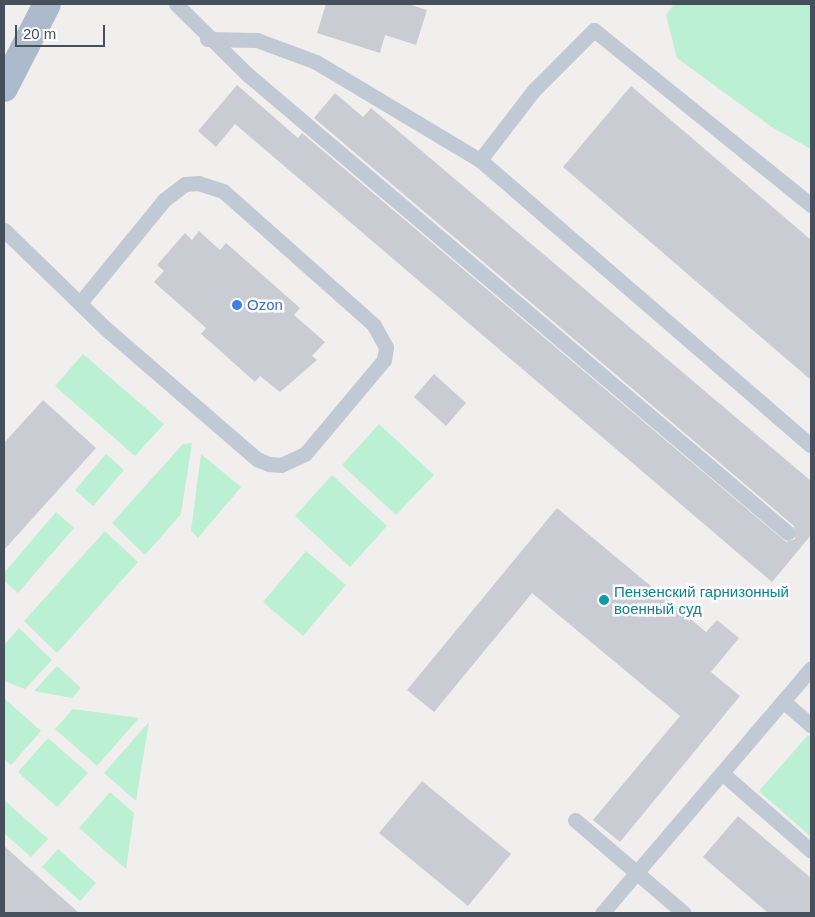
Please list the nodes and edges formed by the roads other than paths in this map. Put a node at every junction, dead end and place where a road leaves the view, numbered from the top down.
1 (47, 4) edge
2 (176, 4) edge
3 (207, 39) junction
4 (4, 88) edge
5 (480, 160) junction
6 (811, 205) edge
7 (4, 230) edge
8 (80, 303) junction
9 (811, 446) edge
10 (788, 533) dead end
11 (811, 668) edge
12 (783, 701) junction
13 (811, 725) edge
14 (722, 773) junction
15 (576, 820) dead end
16 (811, 851) edge
17 (636, 873) junction
18 (602, 913) edge
19 (684, 913) edge

1 - 4 main road
2 - 3 lane
3 - 5 lane
3 - 10 lane
5 - 6 lane
5 - 9 lane
7 - 8 lane
8 - 8 lane
11 - 12 lane
12 - 13 lane
12 - 14 lane
14 - 16 lane
14 - 17 lane
15 - 17 lane
17 - 18 lane
17 - 19 lane

